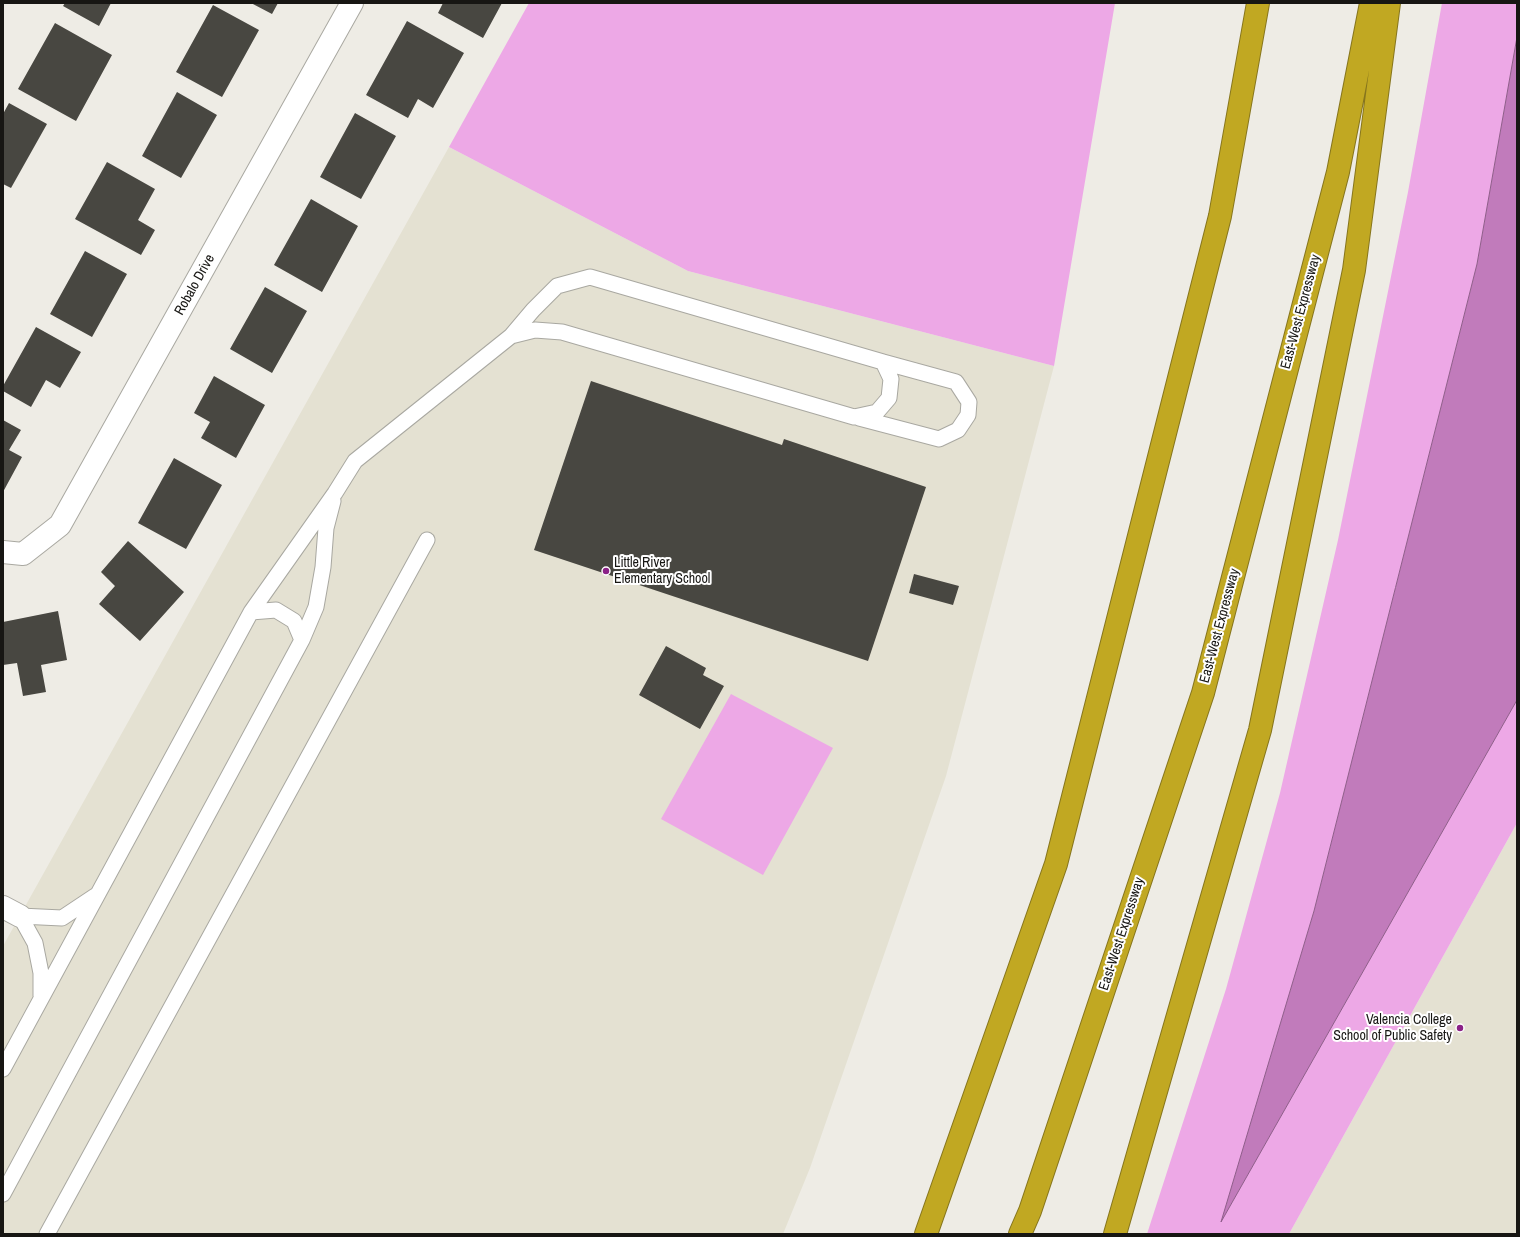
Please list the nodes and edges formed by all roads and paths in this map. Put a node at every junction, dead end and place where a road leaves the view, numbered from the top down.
1 (352, 3) edge
2 (1258, 3) edge
3 (1371, 3) edge
4 (1389, 3) edge
5 (511, 336) junction
6 (883, 362) junction
7 (854, 417) junction
8 (335, 493) junction
9 (427, 540) dead end
10 (13, 553) edge
11 (251, 612) junction
12 (302, 640) junction
13 (97, 895) junction
14 (12, 912) edge
15 (41, 998) junction
16 (3, 1068) edge
17 (3, 1194) edge
18 (47, 1234) edge
19 (926, 1234) edge
20 (1020, 1234) edge
21 (1114, 1234) edge

1 - 10 street, Robalo Drive
2 - 19 highway
3 - 20 highway, East-West Expressway
4 - 21 highway
5 - 6 lane
5 - 7 lane
5 - 8 lane
6 - 7 lane
6 - 7 lane
8 - 11 lane
8 - 12 lane
9 - 18 lane
11 - 12 lane
11 - 13 lane
12 - 17 lane
13 - 14 lane
13 - 15 lane
14 - 15 lane
15 - 16 lane

